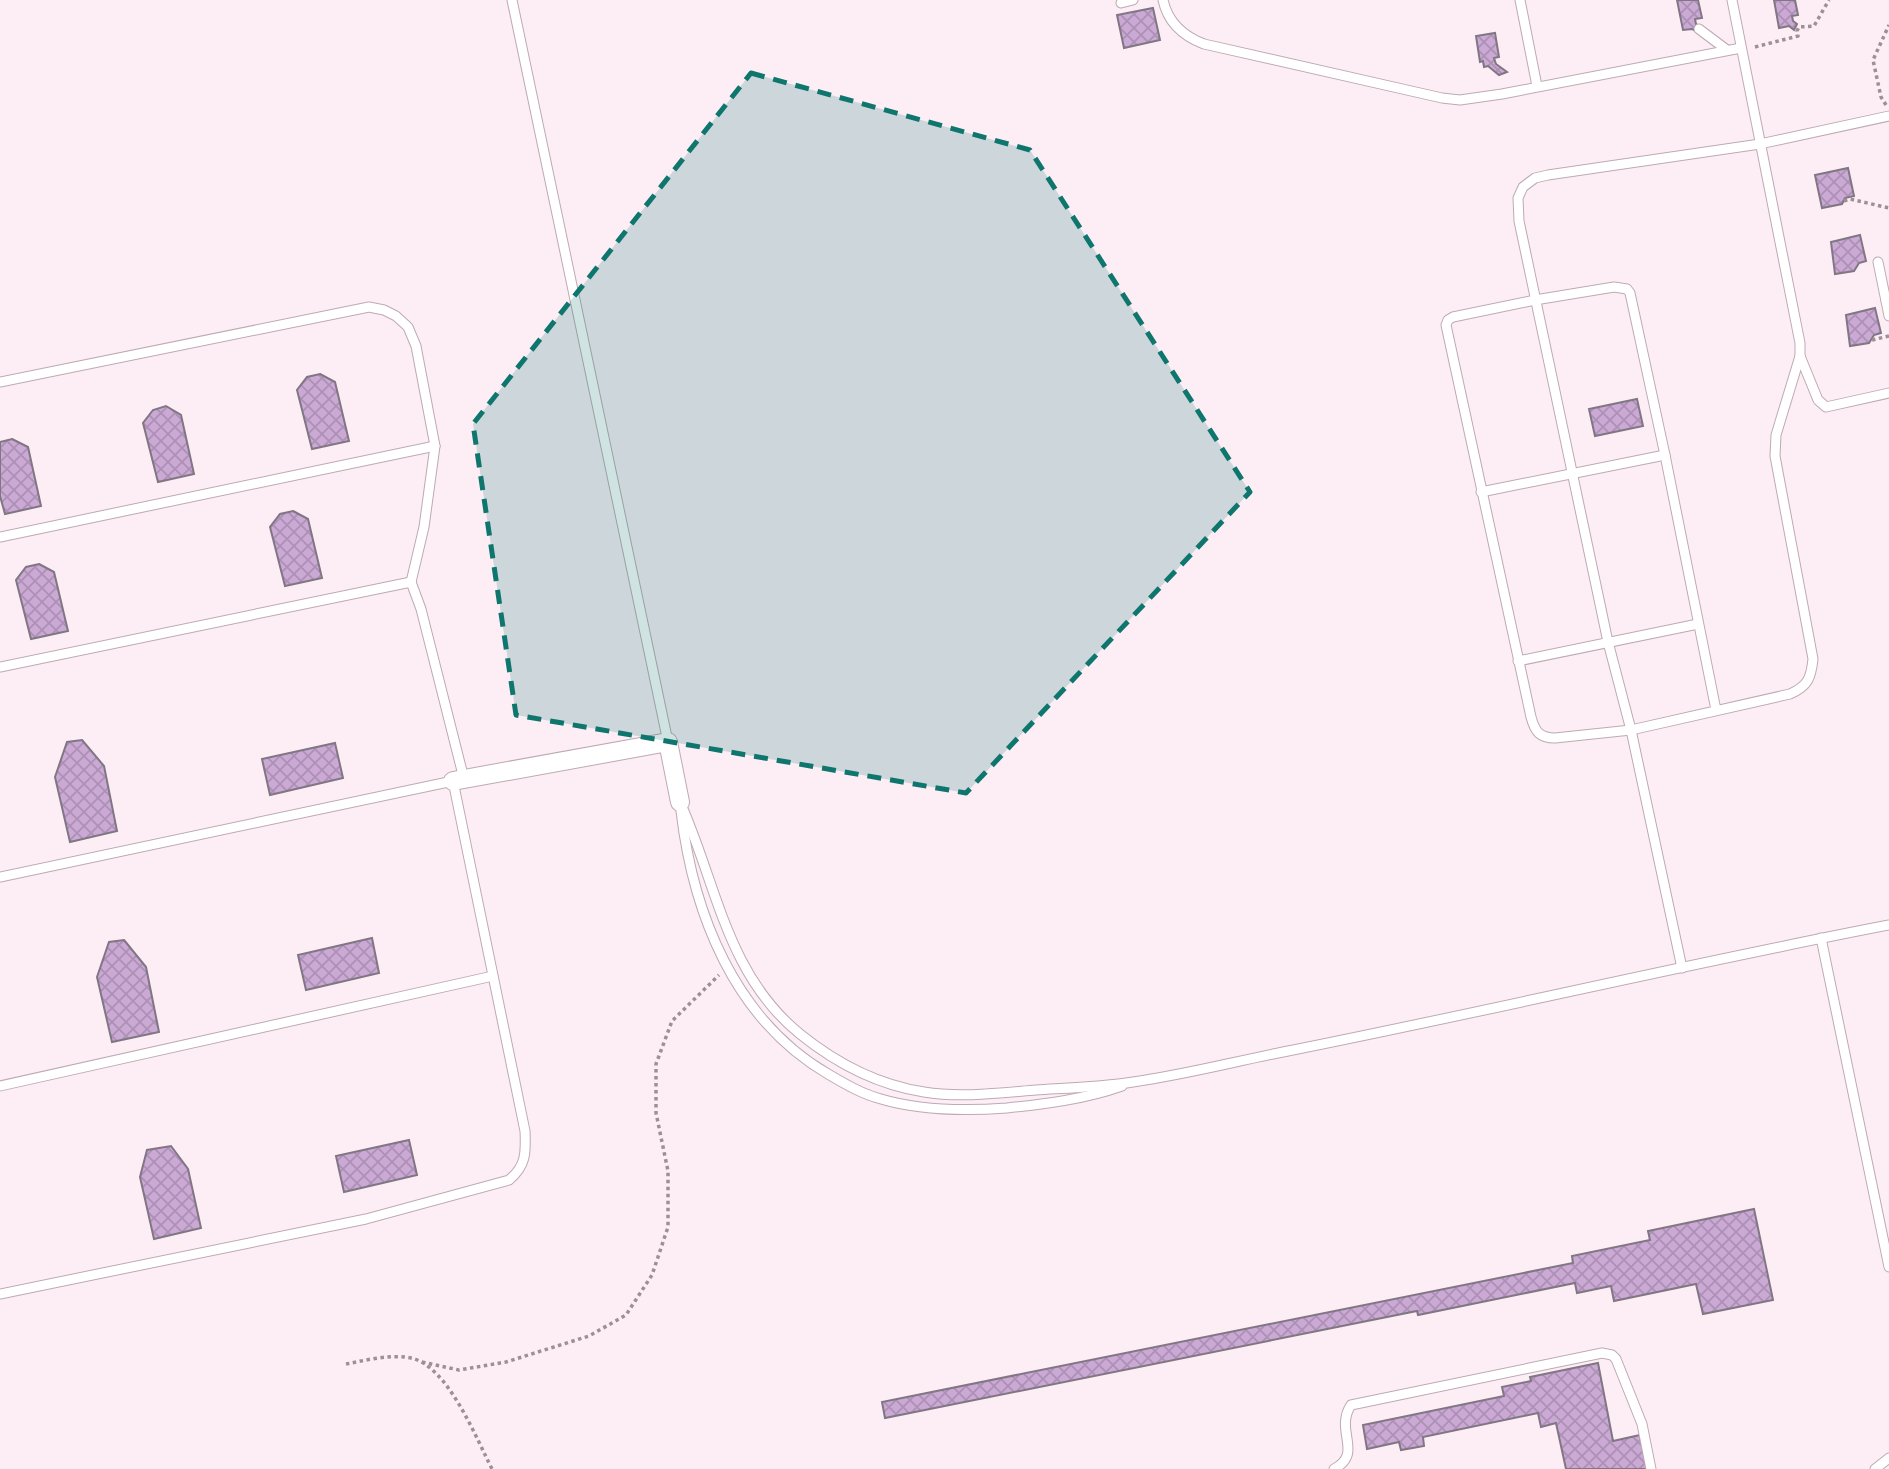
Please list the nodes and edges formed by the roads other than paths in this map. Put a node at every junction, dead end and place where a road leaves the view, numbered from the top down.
1 (512, 0) edge
2 (1133, 0) edge
3 (1163, 0) edge
4 (1520, 0) edge
5 (1732, 0) edge
6 (1121, 3) dead end
7 (1699, 29) dead end
8 (1742, 49) junction
9 (1727, 50) junction
10 (1537, 86) junction
11 (1889, 116) edge
12 (1760, 144) junction
13 (1878, 262) dead end
14 (1535, 300) junction
15 (1887, 301) edge
16 (1889, 316) edge
17 (1800, 356) junction
18 (0, 382) edge
19 (1889, 393) edge
20 (435, 446) junction
21 (1665, 455) junction
22 (1573, 474) junction
23 (1481, 492) junction
24 (0, 537) edge
25 (411, 582) junction
26 (1698, 624) junction
27 (1608, 642) junction
28 (1518, 661) junction
29 (0, 667) edge
30 (1716, 710) junction
31 (1632, 730) junction
32 (668, 742) junction
33 (458, 780) junction
34 (680, 802) junction
35 (0, 877) edge
36 (1889, 925) edge
37 (1821, 938) junction
38 (1682, 968) junction
39 (493, 976) junction
40 (1132, 1083) junction
41 (0, 1086) edge
42 (1889, 1267) edge
43 (0, 1294) edge
44 (1889, 1458) edge
45 (1334, 1469) edge
46 (1651, 1469) edge
47 (1875, 1469) edge

1 - 32 lane
2 - 6 lane
3 - 10 lane
4 - 10 lane
5 - 8 lane
7 - 9 lane
8 - 9 lane
8 - 12 lane
9 - 10 lane
11 - 12 lane
12 - 14 lane
12 - 17 lane
13 - 15 lane
14 - 21 lane
14 - 22 lane
14 - 23 lane
15 - 16 lane
17 - 19 lane
17 - 30 lane
18 - 20 lane
20 - 24 lane
20 - 25 lane
21 - 22 lane
21 - 26 lane
22 - 23 lane
22 - 27 lane
23 - 28 lane
25 - 29 lane
25 - 33 lane
26 - 27 lane
26 - 30 lane
27 - 28 lane
27 - 31 lane
28 - 31 lane
30 - 31 lane
31 - 38 lane
32 - 33 street
32 - 34 street
33 - 35 lane
33 - 39 lane
34 - 40 lane
34 - 40 lane
36 - 37 lane
37 - 38 lane
37 - 42 lane
38 - 40 lane
39 - 41 lane
39 - 43 lane
44 - 47 lane
45 - 46 lane

